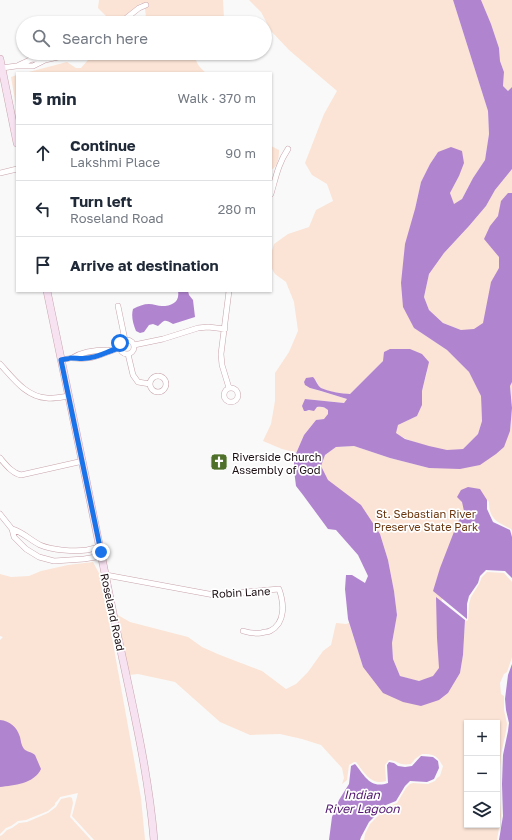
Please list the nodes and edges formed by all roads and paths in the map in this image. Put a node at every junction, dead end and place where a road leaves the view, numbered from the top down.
1 (146, 5) dead end
2 (129, 16) edge
3 (0, 59) edge
4 (30, 60) edge
5 (2, 68) junction
6 (16, 138) edge
7 (288, 149) dead end
8 (16, 169) edge
9 (0, 173) edge
10 (272, 190) edge
11 (47, 292) edge
12 (229, 292) edge
13 (118, 306) dead end
14 (225, 329) junction
15 (125, 340) junction
16 (134, 345) junction
17 (119, 348) junction
18 (109, 350) junction
19 (92, 351) junction
20 (128, 354) junction
21 (82, 356) junction
22 (94, 357) junction
23 (61, 360) junction
24 (0, 364) edge
25 (150, 384) dead end
26 (229, 388) dead end
27 (69, 396) junction
28 (0, 458) edge
29 (83, 461) junction
30 (0, 514) edge
31 (12, 529) junction
32 (100, 546) junction
33 (73, 550) junction
34 (102, 556) junction
35 (74, 560) junction
36 (106, 575) junction
37 (243, 631) dead end
38 (154, 840) edge

1 - 2 street
3 - 5 main road
4 - 5 street
5 - 6 main road
7 - 10 street
8 - 9 street
11 - 23 main road, Roseland Road
12 - 14 street
13 - 15 street
14 - 16 street
14 - 26 street
15 - 16 street
15 - 17 street
16 - 20 street
17 - 18 street
17 - 20 street
18 - 19 street
18 - 22 street
19 - 21 street
19 - 22 street
20 - 25 street
21 - 22 street
21 - 23 street
23 - 27 main road, Roseland Road
24 - 27 street
27 - 29 main road, Roseland Road
28 - 29 street
29 - 32 main road, Roseland Road
30 - 31 street
31 - 33 street
31 - 35 street
32 - 33 street
32 - 34 main road, Roseland Road
33 - 35 street
34 - 35 street
34 - 36 main road, Roseland Road
36 - 37 street, Robin Lane
36 - 38 main road, Roseland Road

